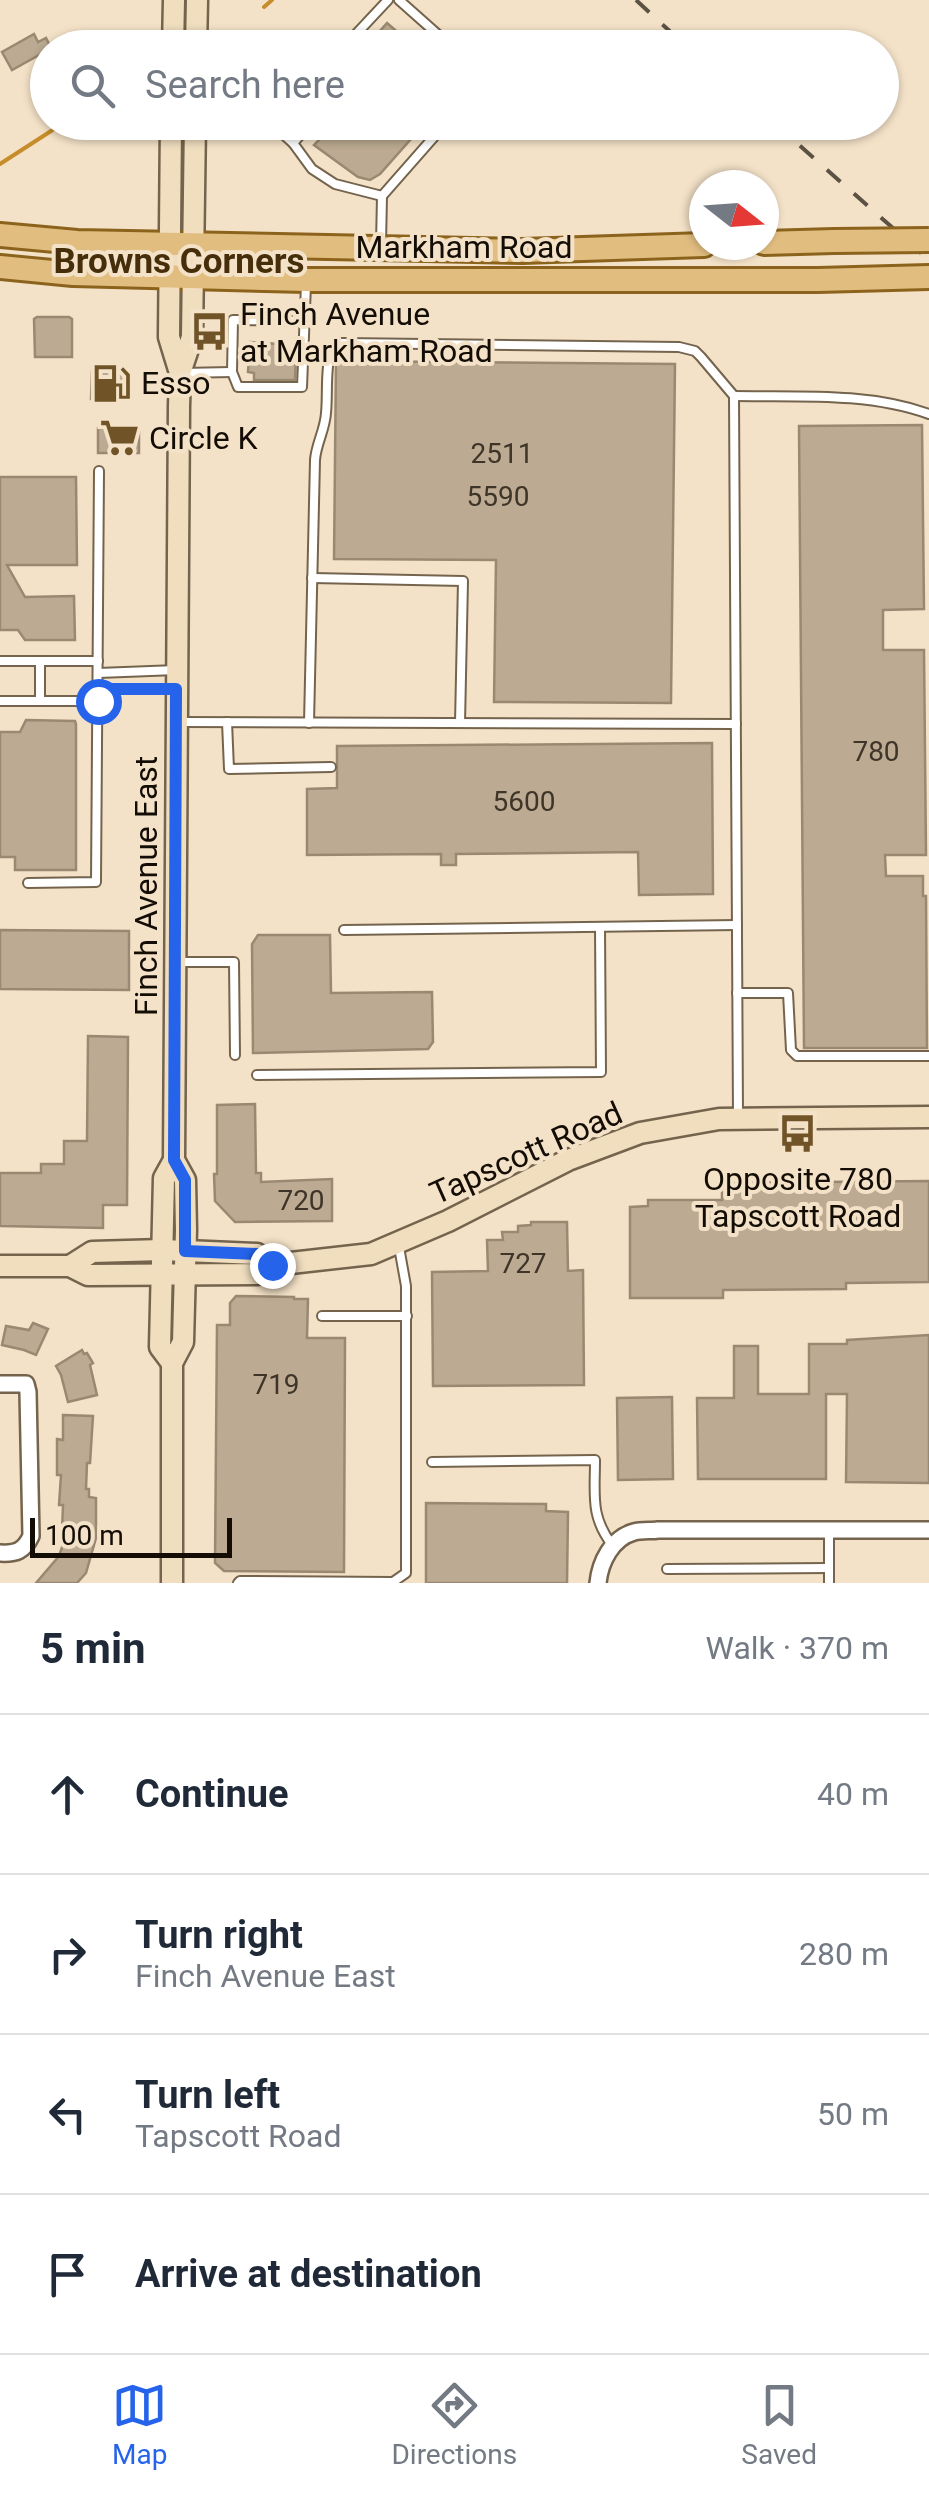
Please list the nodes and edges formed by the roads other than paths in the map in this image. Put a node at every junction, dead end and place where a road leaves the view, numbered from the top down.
1 (174, 0) edge
2 (197, 0) edge
3 (388, 0) edge
4 (399, 0) edge
5 (173, 30) edge
6 (196, 30) edge
7 (360, 30) edge
8 (432, 30) edge
9 (171, 140) edge
10 (195, 140) edge
11 (290, 140) edge
12 (296, 140) edge
13 (431, 140) edge
14 (293, 143) junction
15 (382, 196) junction
16 (0, 235) edge
17 (929, 240) edge
18 (779, 242) edge
19 (168, 244) junction
20 (193, 244) junction
21 (689, 245) edge
22 (380, 248) junction
23 (0, 267) edge
24 (169, 275) junction
25 (194, 277) junction
26 (929, 277) edge
27 (306, 280) junction
28 (304, 321) junction
29 (232, 372) junction
30 (180, 373) junction
31 (734, 396) junction
32 (929, 414) edge
33 (100, 471) dead end
34 (312, 578) junction
35 (40, 660) junction
36 (98, 660) junction
37 (0, 661) edge
38 (98, 673) junction
39 (177, 680) junction
40 (98, 689) junction
41 (0, 701) edge
42 (40, 701) junction
43 (98, 701) junction
44 (176, 722) junction
45 (228, 722) junction
46 (310, 722) junction
47 (460, 723) junction
48 (736, 724) junction
49 (331, 767) dead end
50 (28, 883) dead end
51 (737, 925) junction
52 (600, 927) junction
53 (344, 930) dead end
54 (175, 962) junction
55 (737, 993) junction
56 (235, 1055) dead end
57 (929, 1056) edge
58 (257, 1075) dead end
59 (929, 1117) edge
60 (738, 1118) junction
61 (174, 1160) junction
62 (398, 1242) junction
63 (162, 1250) junction
64 (185, 1251) junction
65 (272, 1265) junction
66 (0, 1266) edge
67 (70, 1266) junction
68 (162, 1275) junction
69 (184, 1275) junction
70 (322, 1316) dead end
71 (406, 1316) junction
72 (172, 1362) junction
73 (0, 1384) edge
74 (432, 1462) dead end
75 (830, 1530) junction
76 (929, 1530) edge
77 (614, 1546) junction
78 (0, 1553) edge
79 (829, 1568) junction
80 (666, 1570) dead end
81 (172, 1583) edge
82 (238, 1583) edge
83 (598, 1583) edge
84 (829, 1583) edge

1 - 5 main road
2 - 6 main road
3 - 7 lane
4 - 8 lane
9 - 19 main road, Finch Avenue East
10 - 20 main road, Finch Avenue East
11 - 14 lane
12 - 14 lane
13 - 15 lane
14 - 15 lane
15 - 22 lane
16 - 19 main road, Markham Road
17 - 18 main road, bridge
19 - 20 main road, Markham Road
19 - 24 main road, Finch Avenue East
20 - 22 main road, Markham Road
20 - 25 main road, Finch Avenue East
21 - 22 main road, Markham Road
23 - 24 main road, Markham Road
24 - 25 main road, Markham Road
24 - 30 main road, Finch Avenue East
25 - 27 main road, Markham Road
25 - 30 main road, Finch Avenue East
26 - 27 main road, Markham Road
27 - 28 lane
28 - 29 lane
28 - 29 lane
29 - 30 lane
30 - 39 main road, Finch Avenue East
31 - 32 lane
31 - 34 lane
31 - 48 lane
33 - 36 lane
34 - 46 lane
34 - 47 lane
35 - 36 lane
35 - 37 lane
35 - 42 lane
36 - 38 lane
38 - 39 lane
38 - 40 lane
39 - 40 lane
39 - 44 main road, Finch Avenue East
40 - 43 lane
41 - 42 lane
42 - 43 lane
43 - 50 lane
44 - 45 lane
44 - 54 main road, Finch Avenue East
45 - 46 lane
45 - 49 lane
46 - 47 lane
47 - 48 lane
48 - 51 lane
51 - 52 lane
51 - 55 lane
52 - 53 lane
52 - 58 lane
54 - 56 lane
54 - 61 main road, Finch Avenue East
55 - 57 lane
55 - 60 lane
59 - 60 main road, Tapscott Road
60 - 62 main road, Tapscott Road
61 - 63 main road, Finch Avenue East
61 - 64 main road, Finch Avenue East
62 - 65 main road, Tapscott Road
62 - 71 lane
63 - 64 main road, Tapscott Road
63 - 67 main road, Tapscott Road
63 - 68 main road, Finch Avenue East
64 - 65 main road, Tapscott Road
64 - 69 main road, Finch Avenue East
65 - 69 main road, Tapscott Road
66 - 67 main road, Tapscott Road
67 - 68 main road, Tapscott Road
68 - 69 main road, Tapscott Road
68 - 72 main road, Finch Avenue East
69 - 72 main road, Finch Avenue East
70 - 71 lane
71 - 82 lane
72 - 81 main road, Finch Avenue East
73 - 78 street
74 - 77 lane
75 - 76 street
75 - 77 street
75 - 79 lane
77 - 83 street
79 - 80 lane
79 - 84 lane

